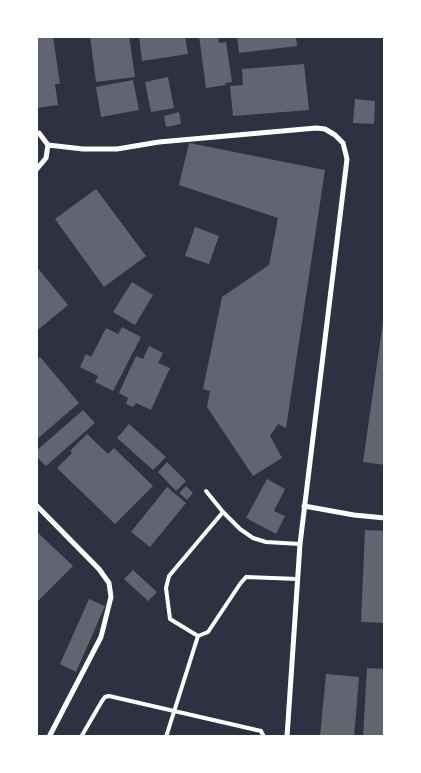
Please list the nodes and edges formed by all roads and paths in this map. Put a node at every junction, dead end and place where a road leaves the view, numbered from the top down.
1 (36, 133) edge
2 (48, 144) junction
3 (36, 170) edge
4 (206, 491) dead end
5 (36, 505) edge
6 (304, 506) junction
7 (223, 512) junction
8 (385, 518) edge
9 (300, 544) junction
10 (298, 579) junction
11 (198, 636) junction
12 (175, 710) junction
13 (49, 737) edge
14 (81, 737) edge
15 (166, 737) edge
16 (264, 737) edge
17 (287, 737) edge

1 - 2 street
2 - 3 street
2 - 6 street
4 - 7 lane
5 - 13 street
6 - 8 street
6 - 9 street
7 - 9 lane
7 - 11 lane
9 - 10 street
10 - 11 lane
10 - 17 street
11 - 12 lane
12 - 14 lane
12 - 15 lane
12 - 16 lane

